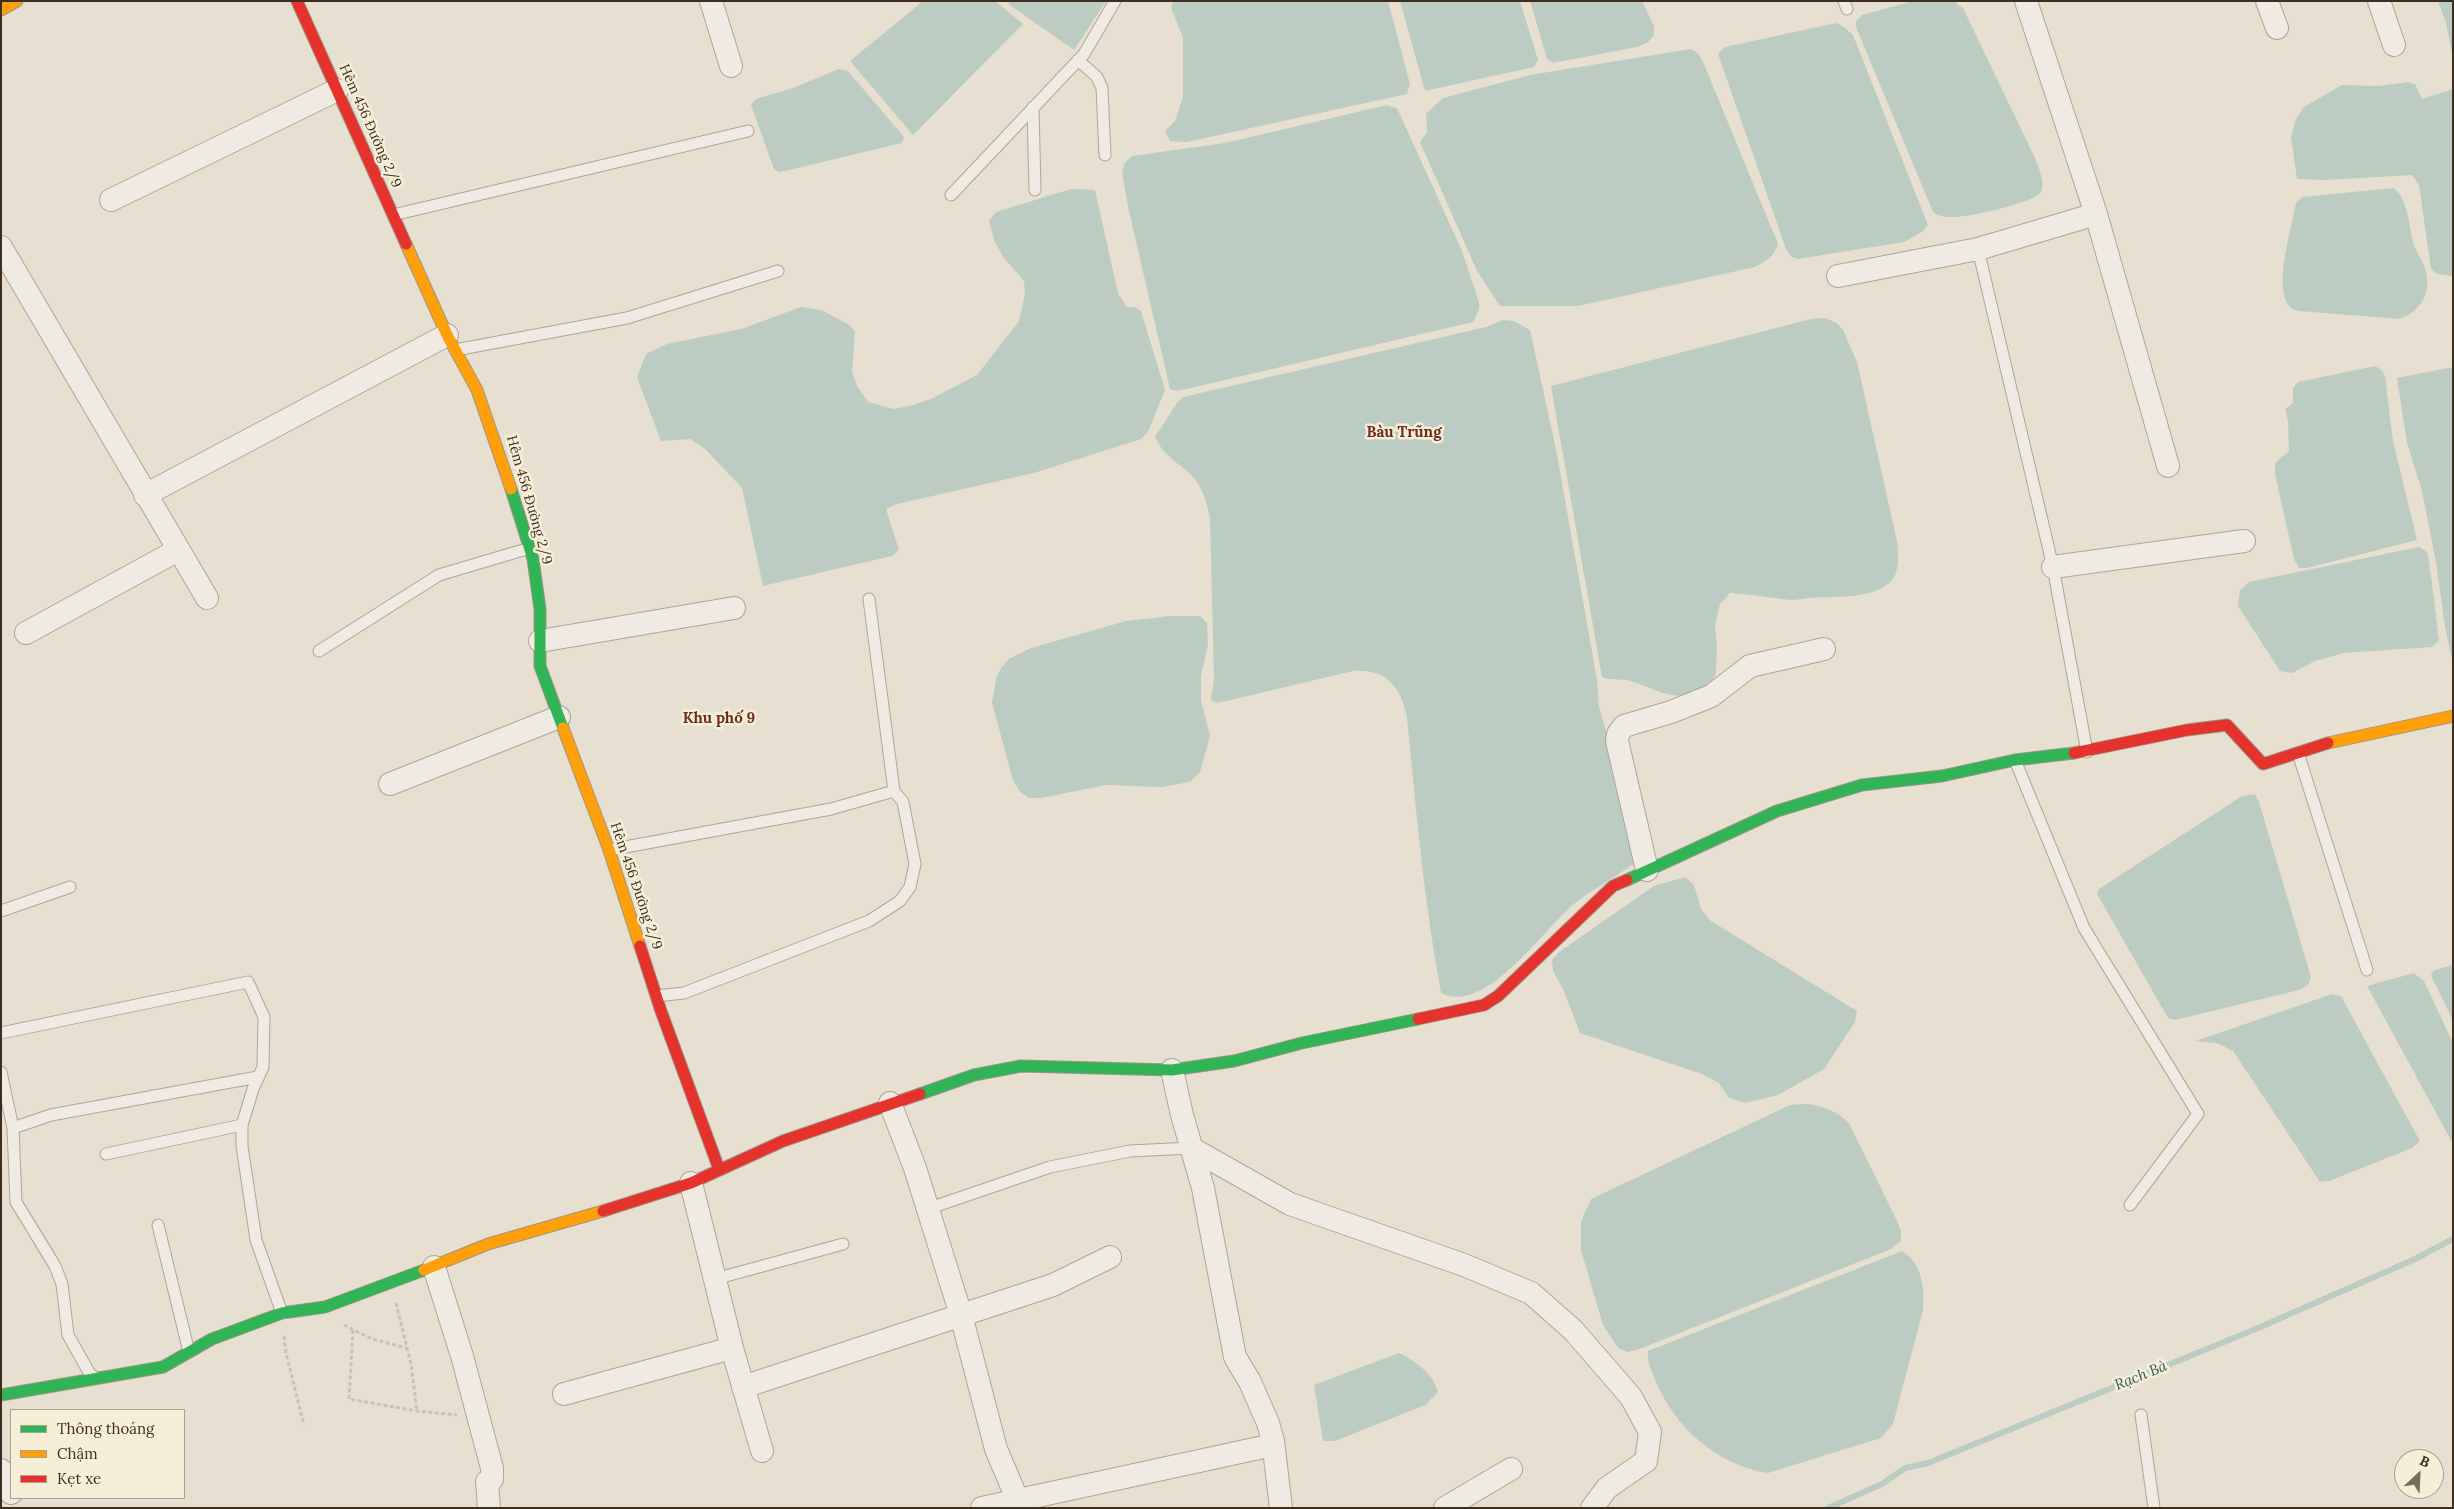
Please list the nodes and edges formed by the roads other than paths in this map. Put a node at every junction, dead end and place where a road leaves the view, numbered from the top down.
1 (17, 1) edge
2 (297, 1) edge
3 (711, 1) edge
4 (1115, 1) edge
5 (2026, 1) edge
6 (2267, 1) edge
7 (2379, 1) edge
8 (1, 10) edge
9 (2277, 28) dead end
10 (2394, 45) dead end
11 (1078, 60) junction
12 (732, 66) dead end
13 (337, 90) junction
14 (1033, 107) junction
15 (748, 131) dead end
16 (1105, 155) dead end
17 (1034, 190) dead end
18 (951, 195) dead end
19 (111, 200) dead end
20 (2096, 214) junction
21 (393, 215) junction
22 (1, 247) edge
23 (1978, 249) junction
24 (778, 271) dead end
25 (1838, 276) dead end
26 (451, 342) junction
27 (2168, 466) dead end
28 (145, 495) junction
29 (2244, 541) dead end
30 (530, 548) junction
31 (178, 550) junction
32 (2053, 567) junction
33 (207, 598) dead end
34 (869, 598) dead end
35 (734, 608) dead end
36 (26, 633) dead end
37 (540, 641) junction
38 (1824, 649) dead end
39 (320, 651) dead end
40 (2453, 716) edge
41 (558, 717) junction
42 (2087, 752) junction
43 (2298, 753) junction
44 (2015, 760) junction
45 (390, 784) dead end
46 (894, 791) junction
47 (609, 850) junction
48 (1647, 870) junction
49 (70, 887) dead end
50 (1, 910) edge
51 (2367, 970) dead end
52 (656, 996) junction
53 (1, 1033) edge
54 (1172, 1070) junction
55 (1, 1072) edge
56 (258, 1077) junction
57 (890, 1103) junction
58 (242, 1125) junction
59 (12, 1128) junction
60 (1191, 1148) junction
61 (106, 1154) dead end
62 (719, 1168) junction
63 (691, 1182) junction
64 (2130, 1205) dead end
65 (927, 1209) junction
66 (158, 1225) dead end
67 (843, 1244) dead end
68 (1110, 1257) dead end
69 (434, 1267) junction
70 (715, 1279) junction
71 (282, 1313) junction
72 (961, 1315) junction
73 (732, 1348) junction
74 (189, 1353) junction
75 (97, 1379) junction
76 (743, 1387) junction
77 (564, 1394) dead end
78 (1, 1395) edge
79 (2141, 1415) dead end
80 (1274, 1446) junction
81 (762, 1452) dead end
82 (1511, 1469) dead end
83 (1, 1470) edge
84 (10, 1492) edge
85 (1018, 1501) junction
86 (490, 1508) edge
87 (982, 1508) edge
88 (1281, 1508) edge
89 (1445, 1508) edge
90 (1592, 1508) edge
91 (2154, 1508) edge

1 - 8 street
2 - 13 street, Hẻm 456 Đường 2/9
3 - 12 street
4 - 11 lane
5 - 20 street
6 - 9 street
7 - 10 street
11 - 14 lane
11 - 16 lane
13 - 19 street
13 - 21 street, Hẻm 456 Đường 2/9
14 - 17 lane
14 - 18 lane
15 - 21 lane
20 - 23 street
20 - 27 street
21 - 26 street, Hẻm 456 Đường 2/9
22 - 28 street
23 - 25 street
23 - 32 lane
24 - 26 lane
26 - 28 street
26 - 30 street, Hẻm 456 Đường 2/9
28 - 31 street
29 - 32 street
30 - 37 street, Hẻm 456 Đường 2/9
30 - 39 lane
31 - 33 street
31 - 36 street
32 - 42 lane
34 - 46 lane
35 - 37 street
37 - 41 street, Hẻm 456 Đường 2/9
38 - 48 street
40 - 43 street
41 - 45 street
41 - 47 street, Hẻm 456 Đường 2/9
42 - 43 street
42 - 44 street
43 - 51 lane
44 - 48 street
44 - 64 lane
46 - 47 lane
46 - 52 lane
47 - 52 street, Hẻm 456 Đường 2/9
48 - 54 street
49 - 50 lane
52 - 62 street, Hẻm 456 Đường 2/9
53 - 56 lane
54 - 57 street
54 - 60 street
55 - 59 lane
56 - 58 lane
56 - 59 lane
57 - 62 street
57 - 65 street
58 - 61 lane
58 - 71 lane
59 - 75 lane
60 - 65 lane
60 - 80 street
60 - 90 street
62 - 63 street
63 - 69 street
63 - 70 street
65 - 72 street
66 - 74 lane
67 - 70 lane
68 - 72 street
69 - 71 street
69 - 86 street
70 - 73 street
71 - 74 street
72 - 76 street
72 - 85 street
73 - 76 street
73 - 77 street
74 - 75 street
75 - 78 street
76 - 81 street
79 - 91 lane
80 - 85 street
80 - 88 street
82 - 89 street
83 - 84 street
85 - 87 street

